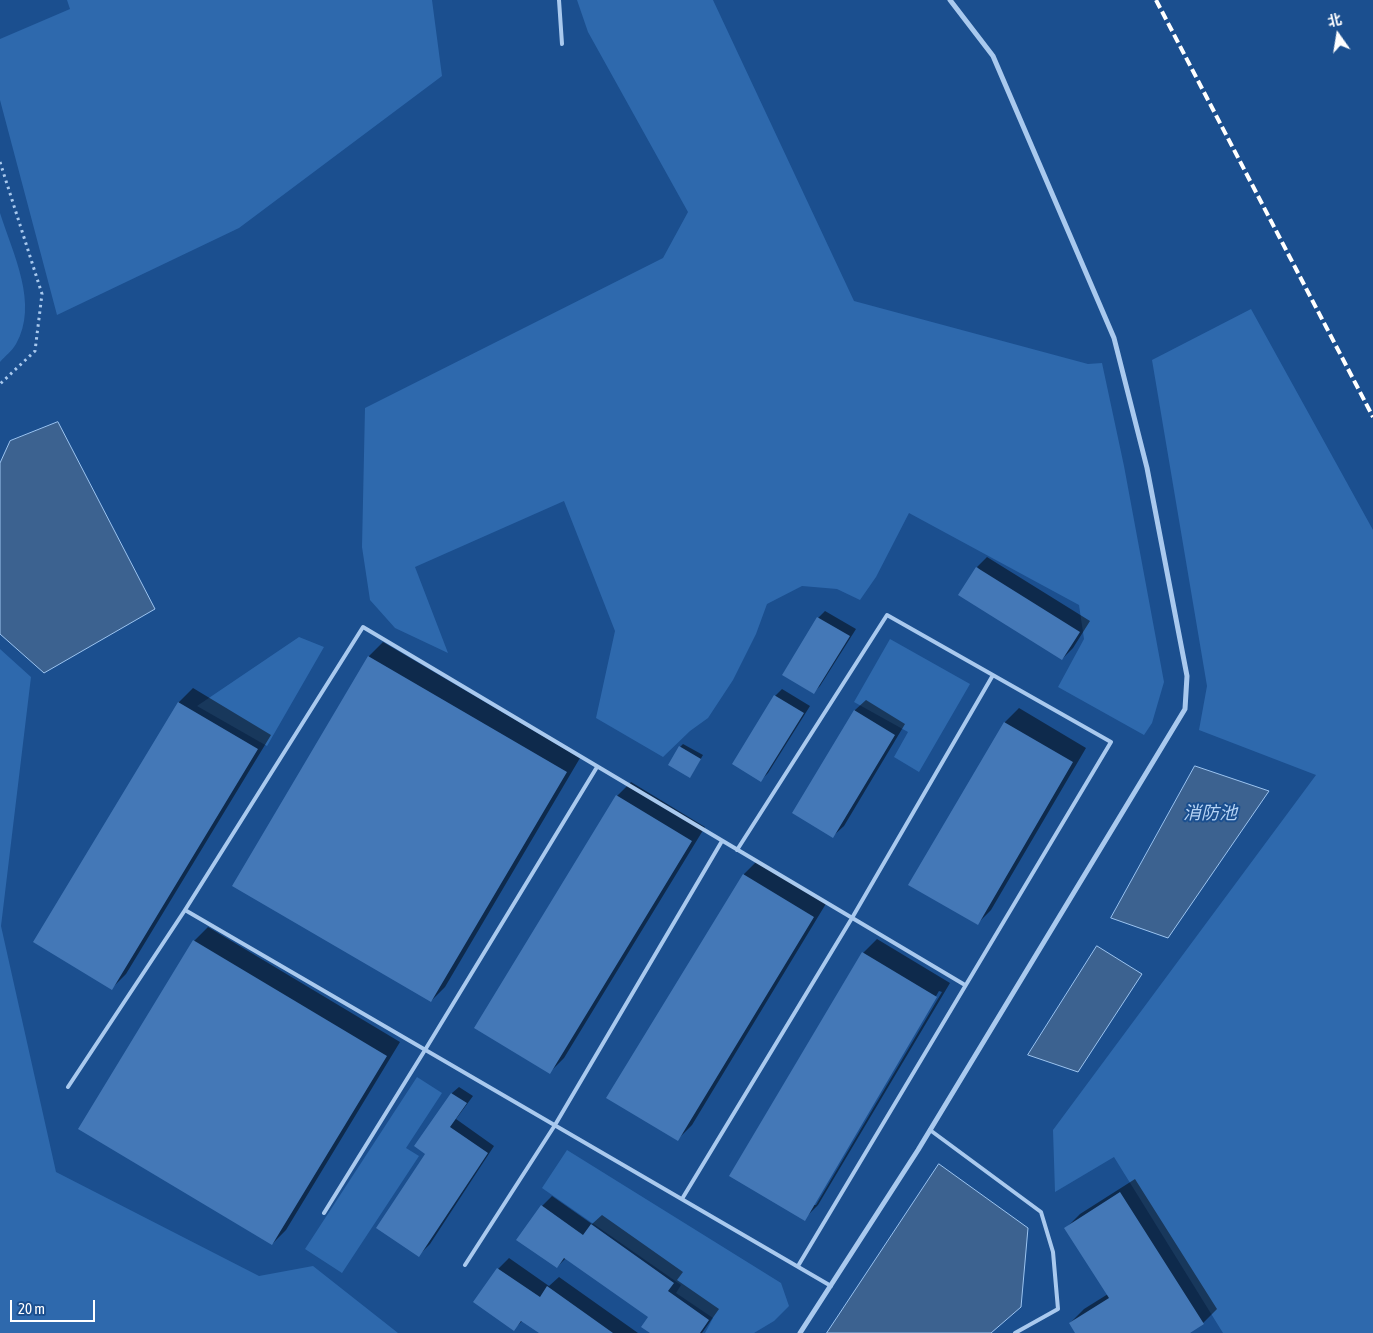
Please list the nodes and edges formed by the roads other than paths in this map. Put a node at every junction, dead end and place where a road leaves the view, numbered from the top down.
1 (558, 0) edge
2 (950, 0) edge
3 (562, 44) dead end
4 (993, 675) junction
5 (597, 767) junction
6 (722, 841) junction
7 (737, 850) junction
8 (185, 910) junction
9 (852, 918) junction
10 (965, 985) junction
11 (425, 1050) junction
12 (68, 1087) dead end
13 (555, 1125) junction
14 (930, 1130) junction
15 (682, 1199) junction
16 (324, 1214) dead end
17 (465, 1265) dead end
18 (798, 1266) junction
19 (831, 1286) junction
20 (800, 1333) edge
21 (1015, 1333) edge

1 - 3 lane
2 - 14 street
4 - 7 lane
4 - 9 lane
4 - 10 lane
5 - 6 lane
5 - 8 lane
5 - 11 lane
6 - 7 lane
6 - 13 lane
7 - 9 lane
8 - 11 lane
8 - 12 lane
9 - 10 lane
9 - 15 lane
10 - 18 lane
11 - 13 lane
11 - 16 lane
13 - 15 lane
13 - 17 lane
14 - 19 street
14 - 21 lane
15 - 18 lane
18 - 19 lane
19 - 20 street

